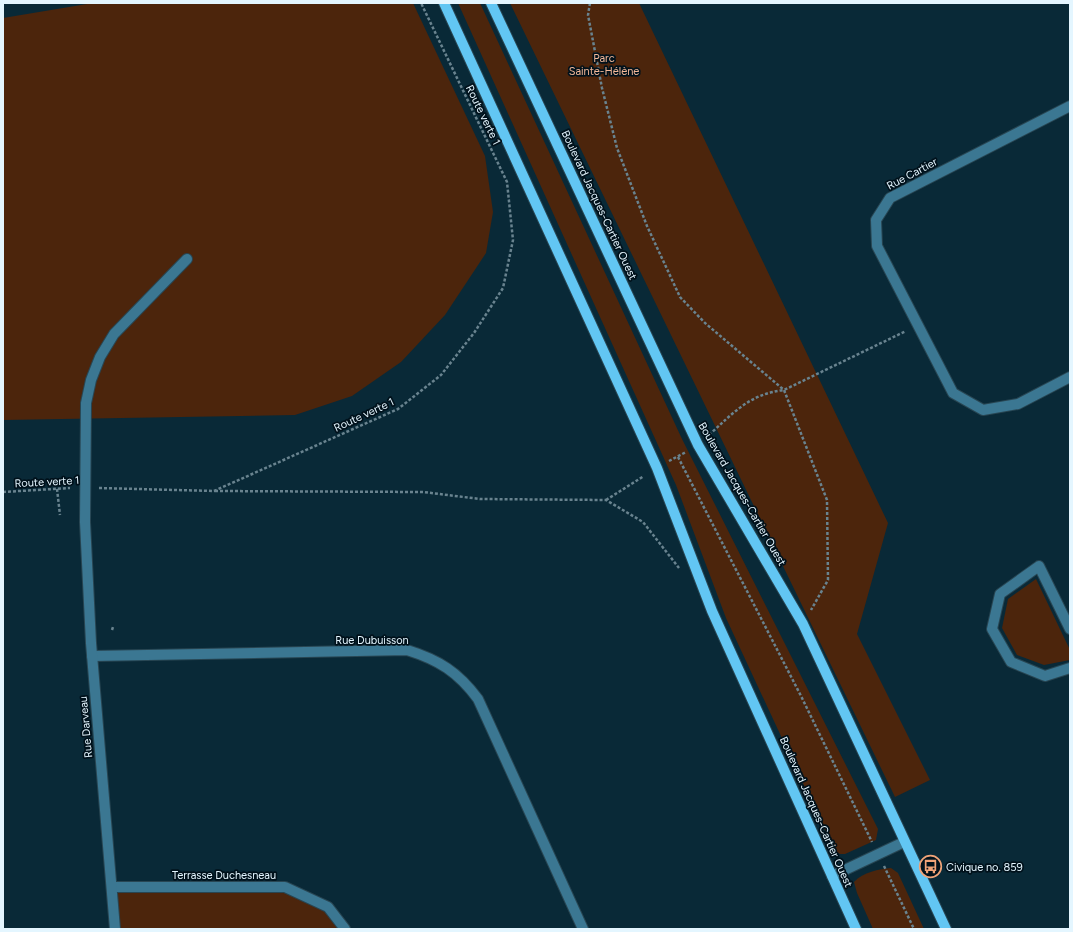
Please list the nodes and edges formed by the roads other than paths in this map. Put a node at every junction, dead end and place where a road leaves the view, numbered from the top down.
1 (444, 3) edge
2 (491, 3) edge
3 (1070, 106) edge
4 (187, 259) dead end
5 (1070, 377) edge
6 (1070, 629) edge
7 (92, 656) junction
8 (1070, 668) edge
9 (904, 842) junction
10 (832, 876) junction
11 (112, 887) junction
12 (115, 929) edge
13 (345, 929) edge
14 (583, 929) edge
15 (856, 929) edge
16 (946, 929) edge

1 - 10 main road, Boulevard Jacques-Cartier Ouest
2 - 9 main road, Boulevard Jacques-Cartier Ouest
3 - 5 street, Rue Cartier
4 - 7 street, Rue Darveau
6 - 8 street
7 - 11 street, Rue Darveau
7 - 14 street, Rue Dubuisson
9 - 10 street
9 - 16 main road, Boulevard Jacques-Cartier Ouest
10 - 15 main road, Boulevard Jacques-Cartier Ouest
11 - 12 street, Rue Darveau
11 - 13 street, Terrasse Duchesneau

